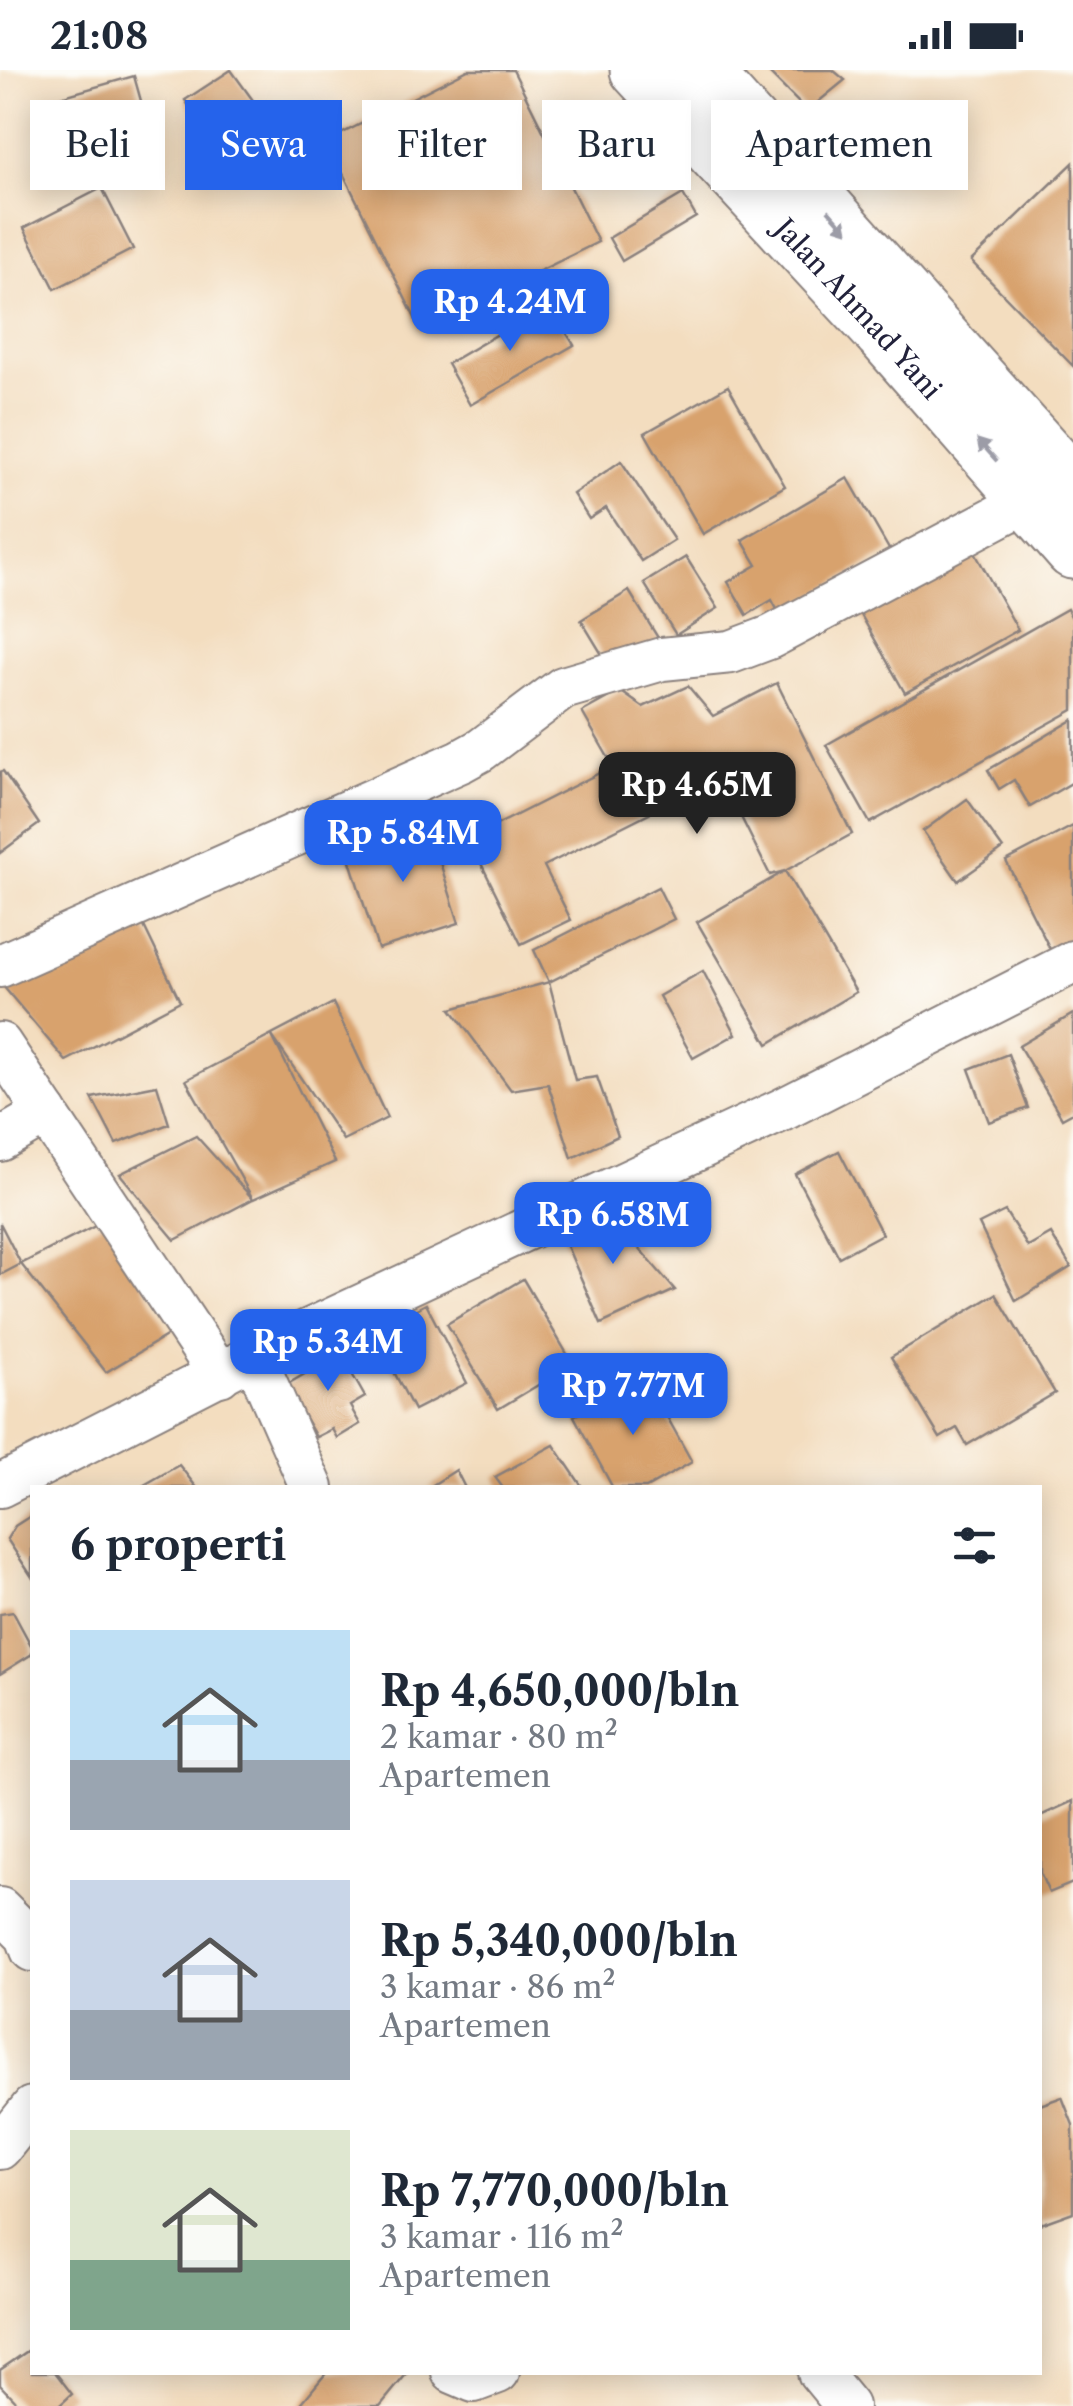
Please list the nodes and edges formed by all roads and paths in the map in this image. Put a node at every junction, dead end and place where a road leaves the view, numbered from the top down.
1 (638, 70) edge
2 (702, 70) edge
3 (1051, 492) edge
4 (1073, 551) edge
5 (1073, 962) edge
6 (0, 966) edge
7 (0, 1044) edge
8 (46, 1113) junction
9 (0, 1140) edge
10 (258, 1354) junction
11 (220, 1375) junction
12 (311, 1485) edge
13 (0, 1486) edge
14 (0, 1910) edge
15 (30, 1944) edge
16 (30, 2110) edge
17 (0, 2148) edge
18 (456, 2375) edge
19 (490, 2375) edge
20 (821, 2375) edge
21 (847, 2406) edge

3 -> 1 main road, Jalan Ahmad Yani
2 -> 3 main road
3 - 4 main road, Jalan Ahmad Yani
3 - 6 street
5 - 10 street
7 - 8 street
8 - 9 street
8 - 11 street
10 - 11 street
10 - 12 street
11 - 13 street
14 - 15 street
16 - 17 street
18 - 19 street
20 - 21 street

